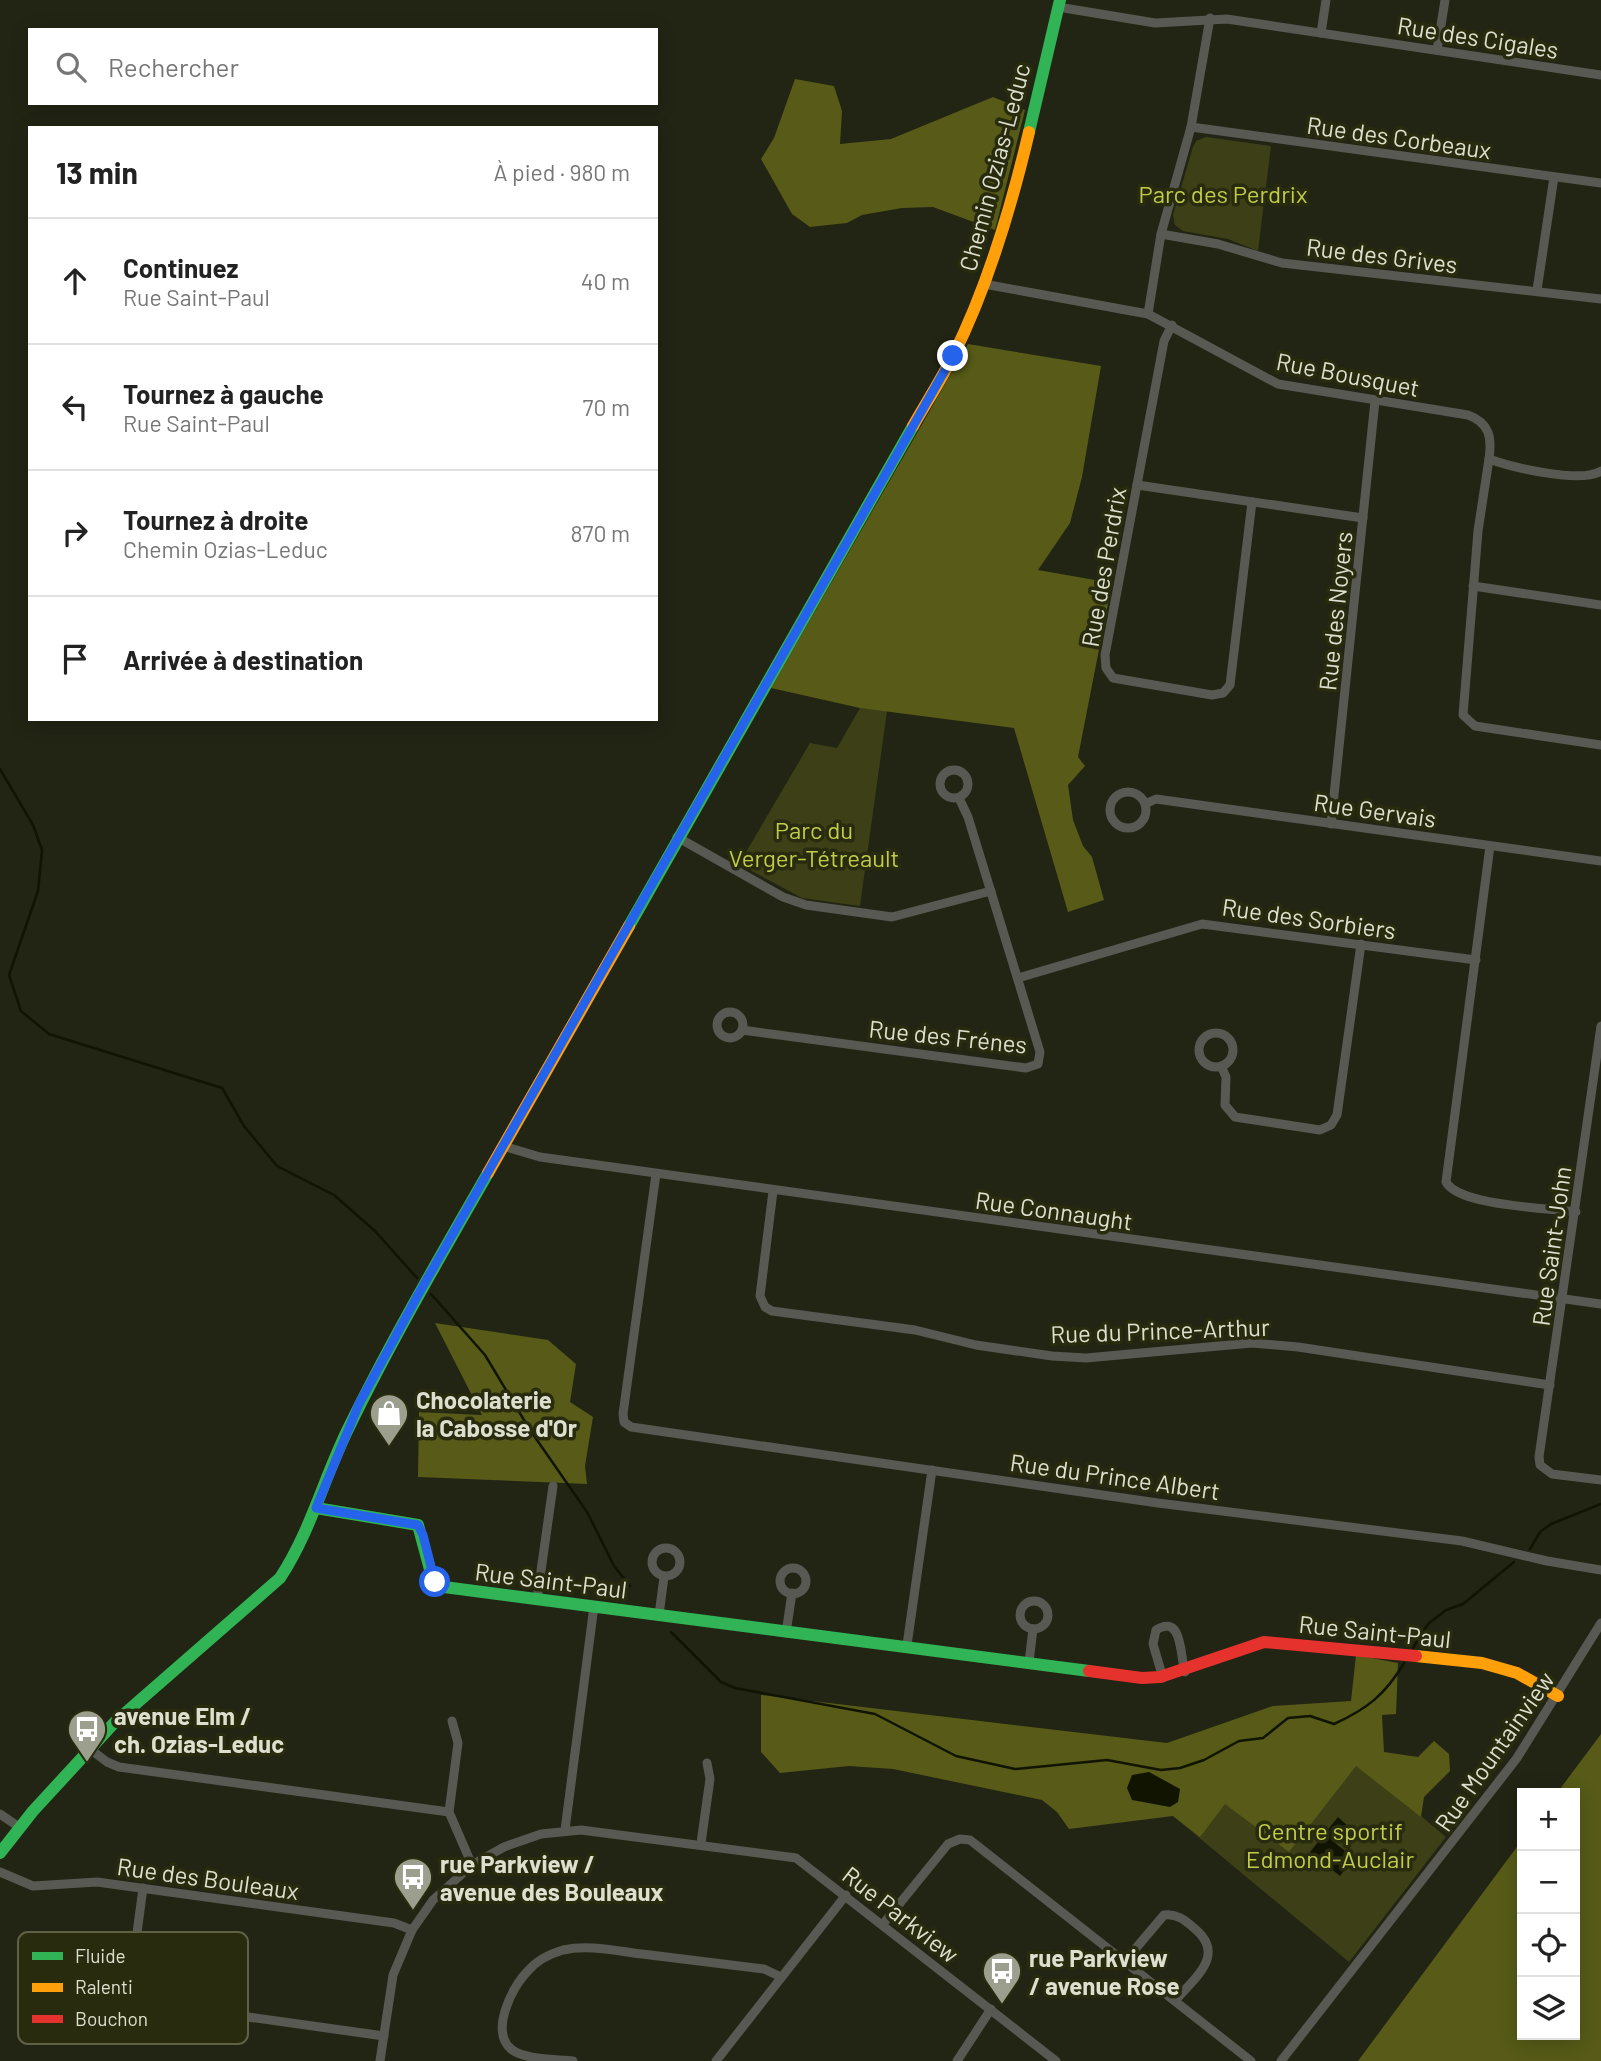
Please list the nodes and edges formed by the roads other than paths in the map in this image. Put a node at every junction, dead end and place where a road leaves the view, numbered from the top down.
1 (1326, 0) edge
2 (1445, 0) edge
3 (1059, 4) edge
4 (1210, 18) junction
5 (1321, 33) junction
6 (1437, 50) junction
7 (1601, 75) edge
8 (1191, 127) junction
9 (1554, 177) junction
10 (1601, 183) edge
11 (1161, 234) junction
12 (984, 284) junction
13 (1537, 290) junction
14 (1601, 299) edge
15 (1148, 314) junction
16 (1172, 325) junction
17 (1375, 401) junction
18 (1489, 459) junction
19 (1601, 471) edge
20 (1137, 485) junction
21 (1252, 502) junction
22 (1363, 518) junction
23 (1473, 586) junction
24 (1601, 605) edge
25 (1601, 744) edge
26 (959, 798) dead end
27 (1145, 804) junction
28 (1331, 824) junction
29 (677, 837) junction
30 (1490, 846) junction
31 (1601, 861) edge
32 (991, 891) junction
33 (1362, 944) junction
34 (1476, 960) junction
35 (1018, 978) junction
36 (1601, 1026) edge
37 (742, 1030) dead end
38 (1600, 1039) edge
39 (1221, 1066) dead end
40 (1588, 1125) junction
41 (1601, 1126) edge
42 (503, 1146) junction
43 (656, 1174) junction
44 (773, 1191) junction
45 (1576, 1212) junction
46 (1563, 1299) junction
47 (1601, 1304) edge
48 (1550, 1385) junction
49 (932, 1470) junction
50 (1601, 1480) edge
51 (553, 1486) dead end
52 (316, 1508) junction
53 (1601, 1570) edge
54 (664, 1577) dead end
55 (792, 1593) dead end
56 (537, 1599) junction
57 (594, 1606) junction
58 (659, 1615) junction
59 (1601, 1623) edge
60 (1033, 1629) dead end
61 (786, 1633) junction
62 (907, 1645) junction
63 (1029, 1661) junction
64 (1185, 1672) junction
65 (1163, 1678) junction
66 (1558, 1696) junction
67 (452, 1721) dead end
68 (90, 1749) junction
69 (707, 1763) dead end
70 (449, 1812) junction
71 (0, 1814) edge
72 (19, 1827) junction
73 (565, 1830) junction
74 (701, 1843) junction
75 (0, 1853) edge
76 (471, 1865) junction
77 (0, 1872) edge
78 (143, 1888) junction
79 (846, 1895) junction
80 (883, 1924) junction
81 (412, 1930) junction
82 (137, 1932) edge
83 (1125, 1961) junction
84 (781, 1977) junction
85 (1175, 2001) junction
86 (990, 2009) junction
87 (248, 2017) edge
88 (384, 2036) junction
89 (562, 2060) edge
90 (380, 2061) edge
91 (573, 2061) edge
92 (716, 2061) edge
93 (957, 2061) edge
94 (1056, 2061) edge
95 (1251, 2061) edge
96 (1281, 2061) edge

1 - 5 street
2 - 6 street
3 - 4 street, Rue des Cigales
3 - 12 street, Chemin Ozias-Leduc
4 - 5 street, Rue des Cigales
4 - 8 street
5 - 6 street, Rue des Cigales
6 - 7 street, Rue des Cigales
8 - 9 street, Rue des Corbeaux
8 - 11 street
9 - 10 street, Rue des Corbeaux
9 - 13 street
11 - 13 street, Rue des Grives
11 - 15 street
12 - 15 street, Rue Bousquet
12 - 29 street, Chemin Ozias-Leduc
13 - 14 street, Rue des Grives
15 - 16 street, Rue Bousquet
16 - 17 street, Rue Bousquet
16 - 20 street, Rue des Perdrix
17 - 18 street, Rue Bousquet
17 - 22 street, Rue des Noyers
18 - 19 street
18 - 23 street, Rue Bousquet
20 - 21 street
20 - 21 street, Rue des Perdrix
21 - 22 street
22 - 28 street, Rue des Noyers
23 - 24 street
23 - 25 street, Rue Bousquet
26 - 32 street, Rue des Frénes
27 - 27 street, Rue Gervais
27 - 28 street, Rue Gervais
28 - 30 street, Rue Gervais
29 - 32 street
29 - 42 street, Chemin Ozias-Leduc
30 - 31 street, Rue Gervais
30 - 34 street
32 - 35 street, Rue des Frénes
33 - 34 street, Rue des Sorbiers
33 - 35 street, Rue des Sorbiers
33 - 39 street
34 - 45 street
35 - 37 street, Rue des Frénes
36 - 38 street, Rue Saint-John
38 - 40 street, Rue Saint-John
40 - 41 street
40 - 45 street, Rue Saint-John
42 - 43 street, Rue Connaught
42 - 52 street, Chemin Ozias-Leduc
43 - 44 street, Rue Connaught
43 - 49 street, Rue du Prince Albert
44 - 46 street, Rue Connaught
44 - 48 street, Rue du Prince-Arthur
45 - 46 street, Rue Saint-John
46 - 47 street, Rue Connaught
46 - 48 street, Rue Saint-John
48 - 50 street, Rue Saint-John
49 - 53 street, Rue du Prince Albert
49 - 62 street
51 - 56 street
52 - 56 street, Rue Saint-Paul
52 - 68 street, Chemin Ozias-Leduc
54 - 58 street, Rue Saint-Paul
55 - 61 street
56 - 57 street, Rue Saint-Paul
57 - 58 street, Rue Saint-Paul
57 - 73 street
58 - 61 street, Rue Saint-Paul
59 - 66 street, Rue Mountainview
60 - 63 street
61 - 62 street, Rue Saint-Paul
62 - 63 street, Rue Saint-Paul
63 - 65 street, Rue Saint-Paul
64 - 65 street, Rue Saint-Paul
64 - 65 street
64 - 66 street, Rue Saint-Paul
66 - 96 street, Rue Mountainview
67 - 70 street
68 - 70 street
68 - 72 street, Chemin Ozias-Leduc
69 - 74 street
70 - 76 street
71 - 72 street
72 - 75 street, Chemin Ozias-Leduc
73 - 74 street, Rue Parkview
73 - 76 street, Rue Parkview
74 - 79 street, Rue Parkview
76 - 81 street, Rue Parkview
77 - 78 street, Rue des Bouleaux
78 - 81 street, Rue des Bouleaux
78 - 82 street
79 - 80 street, Rue Parkview
79 - 84 street
80 - 83 street
80 - 86 street, Rue Parkview
81 - 88 street, Rue Parkview
83 - 85 street
83 - 85 street
84 - 89 street
84 - 92 street
85 - 95 street
86 - 93 street
86 - 94 street, Rue Parkview
87 - 88 street
88 - 90 street, Rue Parkview
89 - 91 street

